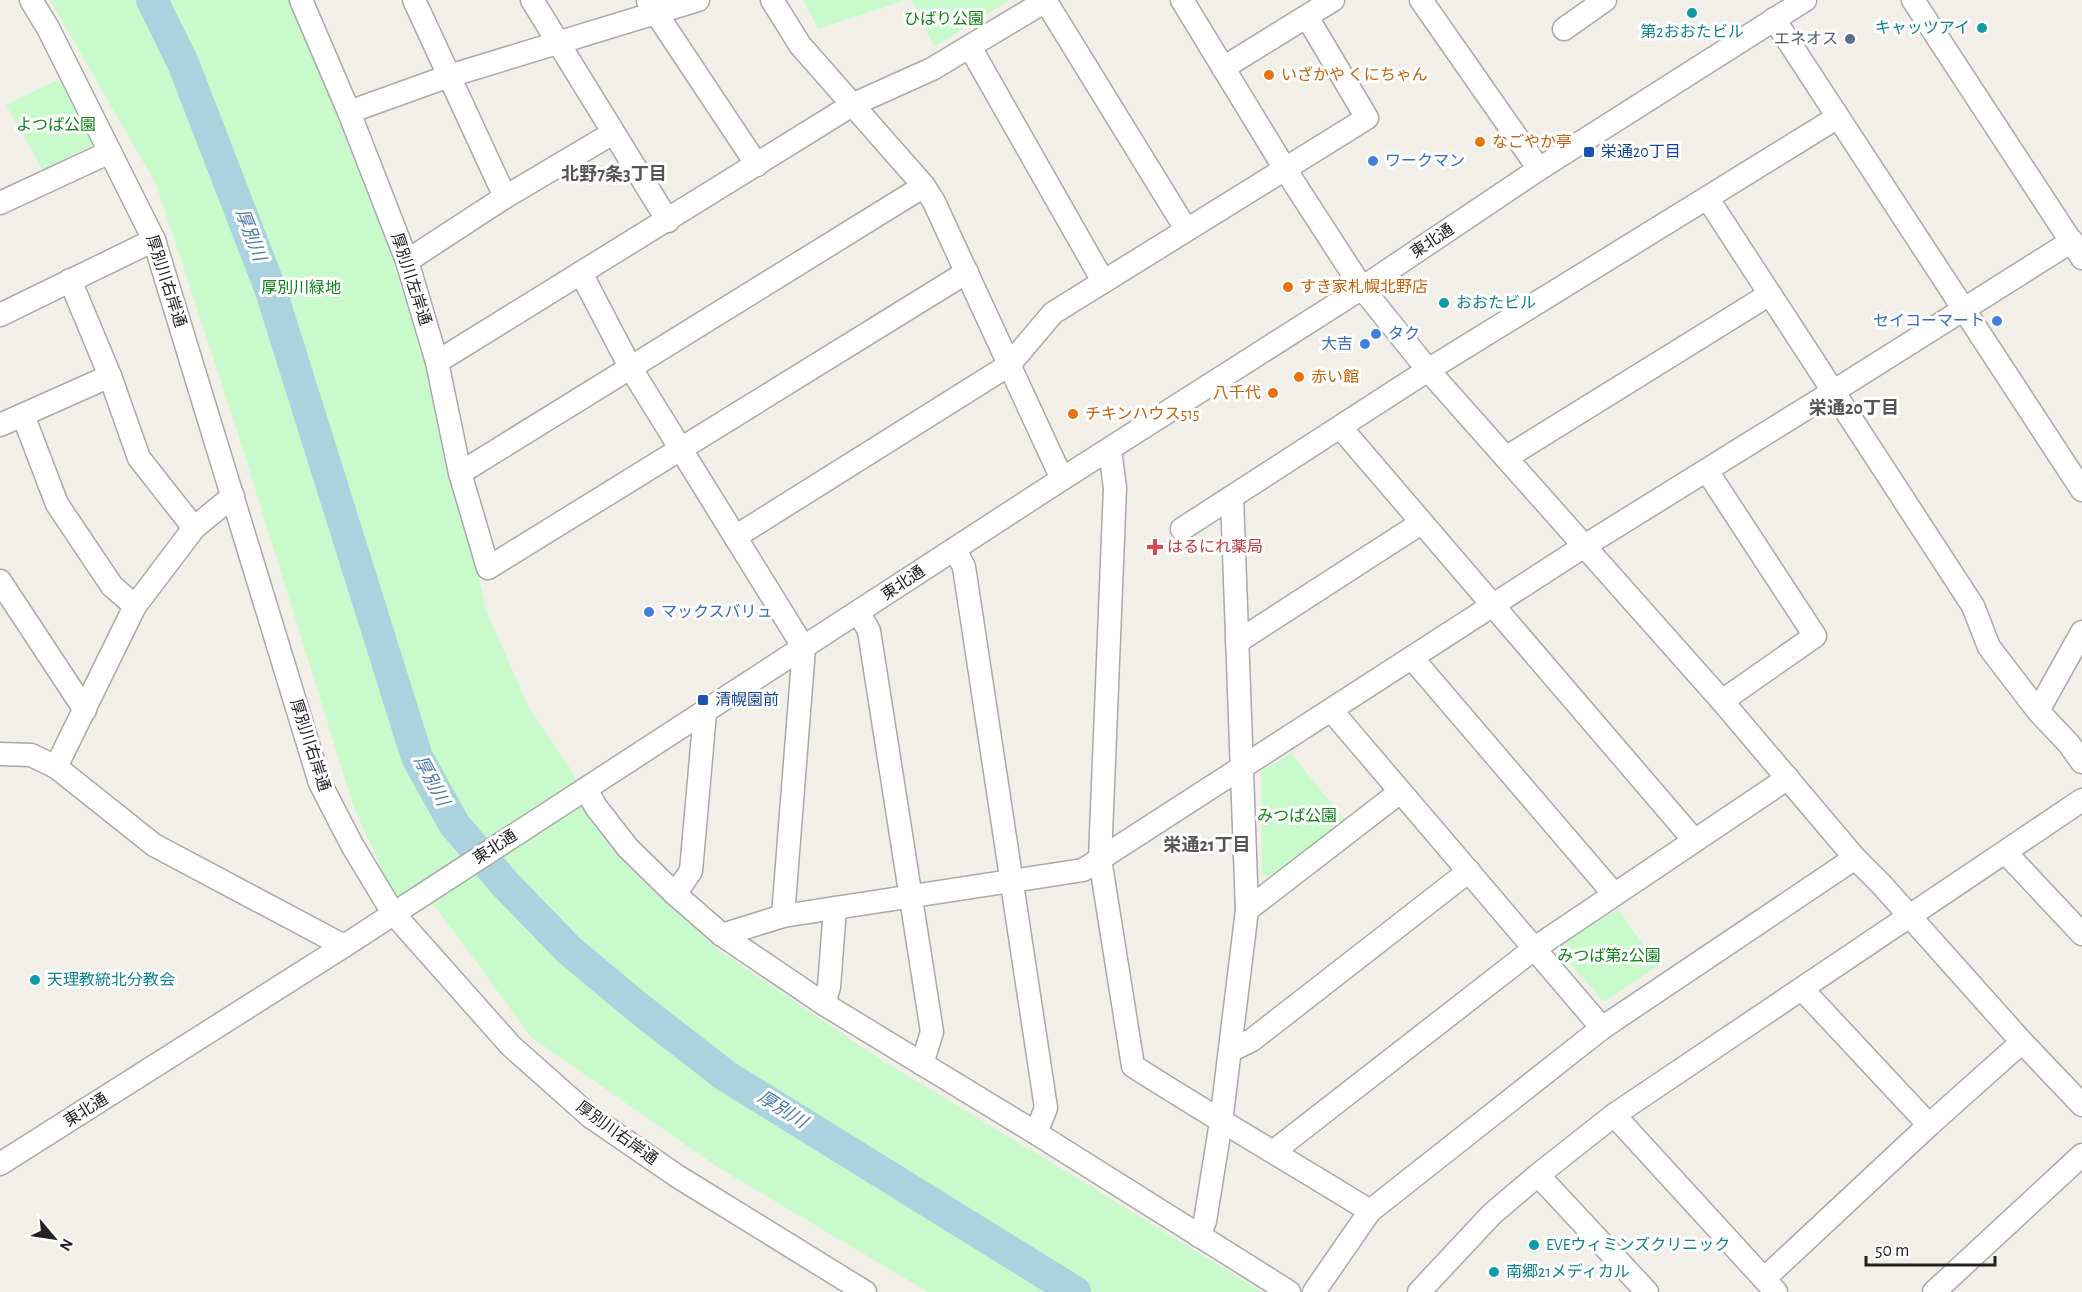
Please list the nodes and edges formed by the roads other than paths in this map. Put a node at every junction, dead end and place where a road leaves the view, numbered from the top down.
1 (31, 0) edge
2 (301, 0) edge
3 (414, 0) edge
4 (532, 0) edge
5 (698, 0) edge
6 (772, 0) edge
7 (1046, 0) edge
8 (1182, 0) edge
9 (1333, 0) edge
10 (1421, 0) edge
11 (1604, 0) edge
12 (1805, 0) edge
13 (1913, 0) edge
14 (651, 7) edge
15 (1776, 12) edge
16 (1307, 18) junction
17 (1564, 29) dead end
18 (559, 44) junction
19 (970, 46) junction
20 (1223, 68) junction
21 (449, 76) junction
22 (852, 105) junction
23 (349, 112) junction
24 (1838, 117) junction
25 (613, 134) junction
26 (110, 152) junction
27 (757, 165) junction
28 (1286, 169) junction
29 (1539, 169) junction
30 (924, 186) junction
31 (505, 197) junction
32 (1708, 199) junction
33 (0, 203) edge
34 (668, 221) junction
35 (1186, 229) junction
36 (154, 240) junction
37 (2077, 250) edge
38 (407, 261) junction
39 (967, 272) junction
40 (581, 273) junction
41 (70, 280) junction
42 (1103, 281) junction
43 (1362, 288) junction
44 (1770, 294) junction
45 (1965, 310) junction
46 (0, 315) edge
47 (437, 362) junction
48 (1009, 364) junction
49 (630, 367) junction
50 (1428, 370) junction
51 (110, 376) junction
52 (1834, 392) junction
53 (23, 415) junction
54 (0, 425) edge
55 (1341, 428) junction
56 (680, 449) junction
57 (1110, 450) junction
58 (1507, 457) junction
59 (1707, 471) junction
60 (460, 473) junction
61 (1062, 479) junction
62 (2082, 490) edge
63 (233, 496) junction
64 (1232, 497) junction
65 (1421, 523) junction
66 (194, 528) junction
67 (1182, 529) dead end
68 (735, 537) junction
69 (1586, 545) junction
70 (956, 549) junction
71 (0, 581) edge
72 (135, 606) junction
73 (1493, 606) junction
74 (859, 613) junction
75 (2082, 632) edge
76 (1237, 642) junction
77 (804, 648) junction
78 (1412, 658) junction
79 (1722, 701) junction
80 (85, 710) junction
81 (1331, 710) junction
82 (2038, 711) junction
83 (705, 713) junction
84 (2078, 747) edge
85 (0, 754) edge
86 (56, 766) junction
87 (1242, 768) junction
88 (1788, 778) junction
89 (586, 789) junction
90 (1400, 792) junction
91 (2082, 800) edge
92 (1694, 840) junction
93 (2007, 853) junction
94 (1855, 858) junction
95 (1100, 859) junction
96 (1469, 871) junction
97 (1011, 882) junction
98 (675, 894) junction
99 (1614, 894) junction
100 (909, 896) junction
101 (835, 908) junction
102 (1247, 910) junction
103 (393, 913) junction
104 (783, 916) junction
105 (1909, 916) junction
106 (2082, 934) edge
107 (722, 936) junction
108 (344, 946) junction
109 (1535, 948) junction
110 (1802, 989) junction
111 (824, 1004) junction
112 (1602, 1028) junction
113 (2022, 1042) junction
114 (1230, 1051) junction
115 (922, 1064) junction
116 (2082, 1105) edge
117 (1614, 1115) junction
118 (1221, 1122) junction
119 (1929, 1125) junction
120 (1036, 1132) junction
121 (1274, 1151) junction
122 (2082, 1155) edge
123 (0, 1164) edge
124 (1538, 1175) junction
125 (1370, 1211) junction
126 (1199, 1236) junction
127 (1770, 1285) edge
128 (866, 1292) edge
129 (1289, 1292) edge
130 (1314, 1292) edge
131 (1419, 1292) edge
132 (1647, 1292) edge
133 (1934, 1292) edge

1 - 26 street, 厚別川右岸通
2 - 23 street, 厚別川左岸通
3 - 21 street
4 - 18 street
5 - 14 street
6 - 22 street
7 - 19 street
7 - 35 street
8 - 20 street
9 - 16 street
10 - 29 street
11 - 17 street
12 - 15 street, 東北通
13 - 37 street
14 - 18 street
14 - 27 street
15 - 24 street
15 - 29 street, 東北通
16 - 20 street
16 - 28 street
18 - 21 street
18 - 25 street
19 - 22 street
19 - 42 street
20 - 28 street
21 - 23 street
21 - 31 street
22 - 27 street
22 - 30 street
23 - 38 street, 厚別川左岸通
24 - 32 street
24 - 45 street
25 - 31 street
25 - 34 street
26 - 33 street
26 - 36 street, 厚別川右岸通
27 - 34 street
28 - 35 street
28 - 43 street
29 - 43 street, 東北通
30 - 39 street
30 - 49 street
31 - 38 street
32 - 44 street
32 - 50 street
34 - 40 street
35 - 42 street
36 - 41 street
36 - 63 street, 厚別川右岸通
37 - 45 street
38 - 47 street, 厚別川左岸通
39 - 48 street
39 - 56 street
40 - 47 street
40 - 49 street
41 - 46 street
41 - 51 street
42 - 48 street
43 - 50 street
43 - 57 street, 東北通
44 - 52 street
44 - 58 street
45 - 52 street
45 - 62 street
47 - 60 street, 厚別川左岸通
48 - 61 street
48 - 68 street
49 - 56 street
49 - 60 street
50 - 55 street
50 - 58 street
51 - 53 street
51 - 66 street
52 - 59 street
52 - 82 street
53 - 54 street
53 - 72 street
55 - 64 street
55 - 65 street
56 - 60 street, 厚別川左岸通
56 - 68 street
57 - 61 street, 東北通
57 - 95 street
58 - 69 street
59 - 69 street
59 - 79 street
61 - 70 street, 東北通
63 - 66 street
63 - 103 street, 厚別川右岸通
64 - 67 street
64 - 76 street
65 - 73 street
65 - 76 street
66 - 72 street
68 - 77 street
69 - 73 street
69 - 79 street
70 - 74 street, 東北通
70 - 97 street
71 - 80 street
72 - 80 street
73 - 78 street
73 - 92 street
74 - 77 street, 東北通
74 - 100 street
75 - 82 street
76 - 87 street
77 - 83 street, 東北通
77 - 104 street
78 - 81 street
78 - 99 street
79 - 88 street
80 - 86 street
81 - 87 street
81 - 90 street
82 - 84 street
83 - 89 street, 東北通
83 - 98 street
85 - 86 street
86 - 108 street
87 - 95 street
87 - 102 street
88 - 92 street
88 - 94 street
89 - 98 street
89 - 103 street, 東北通
90 - 96 street
90 - 102 street
91 - 93 street
92 - 99 street
93 - 105 street
93 - 106 street
94 - 105 street
94 - 112 street
95 - 97 street
95 - 118 street
96 - 109 street
96 - 114 street
97 - 100 street
97 - 120 street
98 - 107 street
99 - 109 street
100 - 101 street
100 - 115 street
101 - 104 street
101 - 111 street
102 - 114 street
103 - 108 street, 東北通
103 - 128 street, 厚別川右岸通
104 - 107 street
105 - 110 street
105 - 113 street
107 - 111 street
108 - 123 street, 東北通
109 - 112 street
109 - 121 street
110 - 117 street
110 - 119 street
111 - 115 street
112 - 125 street
113 - 116 street
113 - 119 street
114 - 118 street
115 - 120 street
117 - 124 street
117 - 127 street
118 - 121 street
118 - 126 street
119 - 127 street
120 - 126 street
121 - 125 street
122 - 133 street
124 - 131 street
124 - 132 street
125 - 130 street
126 - 129 street

